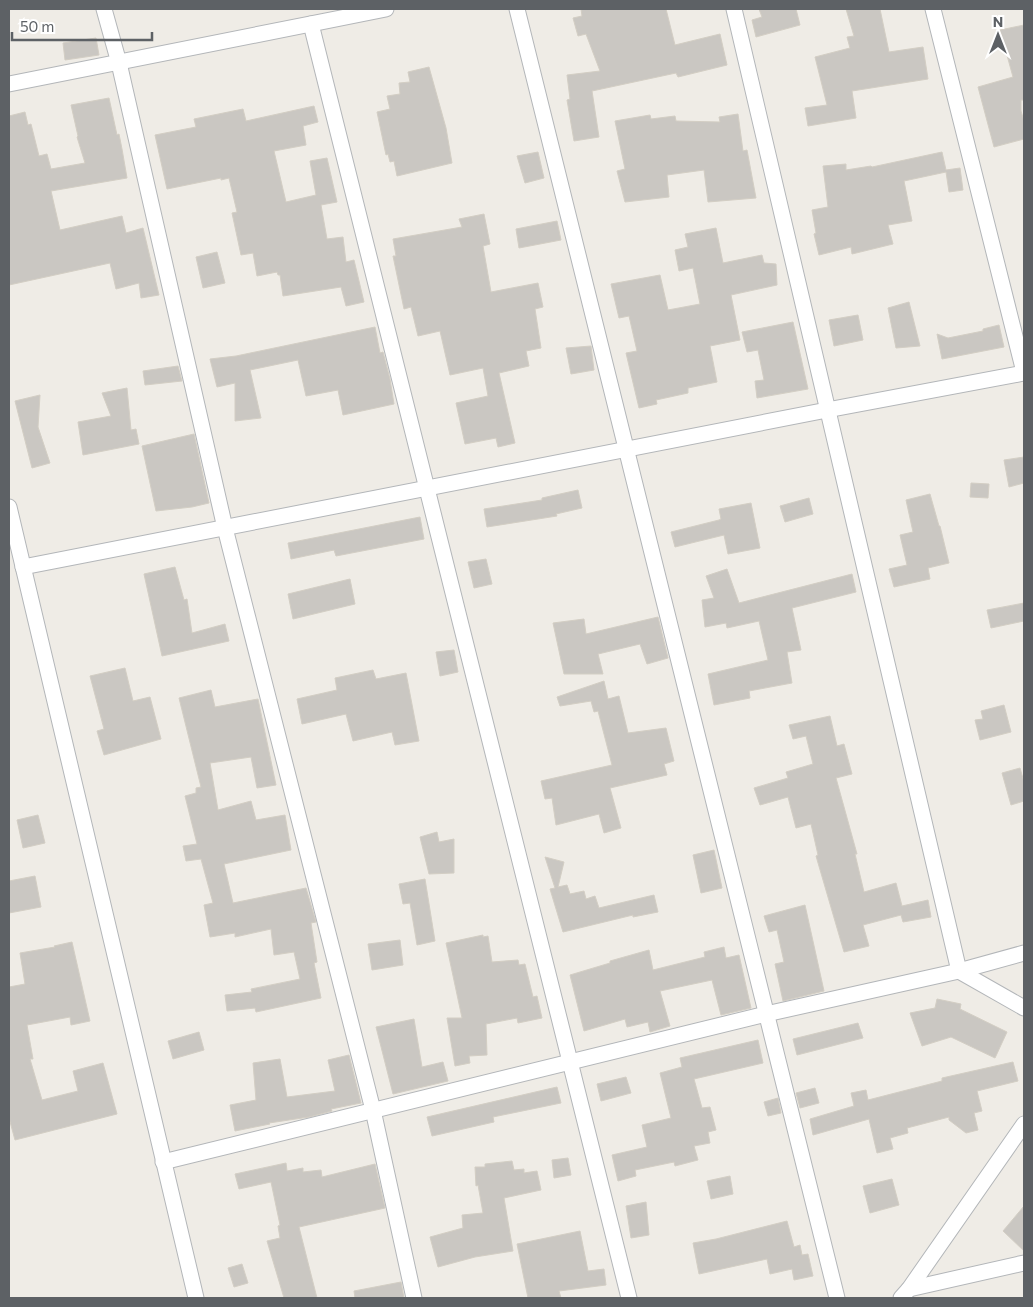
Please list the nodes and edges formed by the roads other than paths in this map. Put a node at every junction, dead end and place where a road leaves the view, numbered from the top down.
1 (104, 9) edge
2 (386, 9) edge
3 (517, 9) edge
4 (734, 9) edge
5 (934, 9) edge
6 (311, 24) junction
7 (119, 63) junction
8 (9, 84) edge
9 (1024, 373) edge
10 (827, 410) junction
11 (626, 450) junction
12 (427, 489) junction
13 (9, 507) edge
14 (224, 528) junction
15 (23, 567) junction
16 (1024, 954) edge
17 (959, 971) junction
18 (1024, 1008) edge
19 (766, 1014) junction
20 (570, 1062) junction
21 (373, 1110) junction
22 (1024, 1124) edge
23 (163, 1162) junction
24 (1024, 1263) edge
25 (905, 1294) edge
26 (196, 1298) edge
27 (414, 1298) edge
28 (629, 1298) edge
29 (837, 1298) edge

1 - 7 street
2 - 6 street
3 - 11 street
4 - 10 street
5 - 9 street
6 - 7 street
6 - 12 street
7 - 8 street
7 - 14 street
9 - 10 street
10 - 11 street
10 - 17 street
11 - 12 street
11 - 19 street
12 - 14 street
12 - 20 street
13 - 15 street
14 - 15 street
14 - 21 street
15 - 23 street
16 - 17 street
17 - 18 street
17 - 19 street
19 - 20 street
19 - 29 street
20 - 21 street
20 - 28 street
21 - 23 street
21 - 27 street
22 - 25 street
23 - 26 street
24 - 25 street

